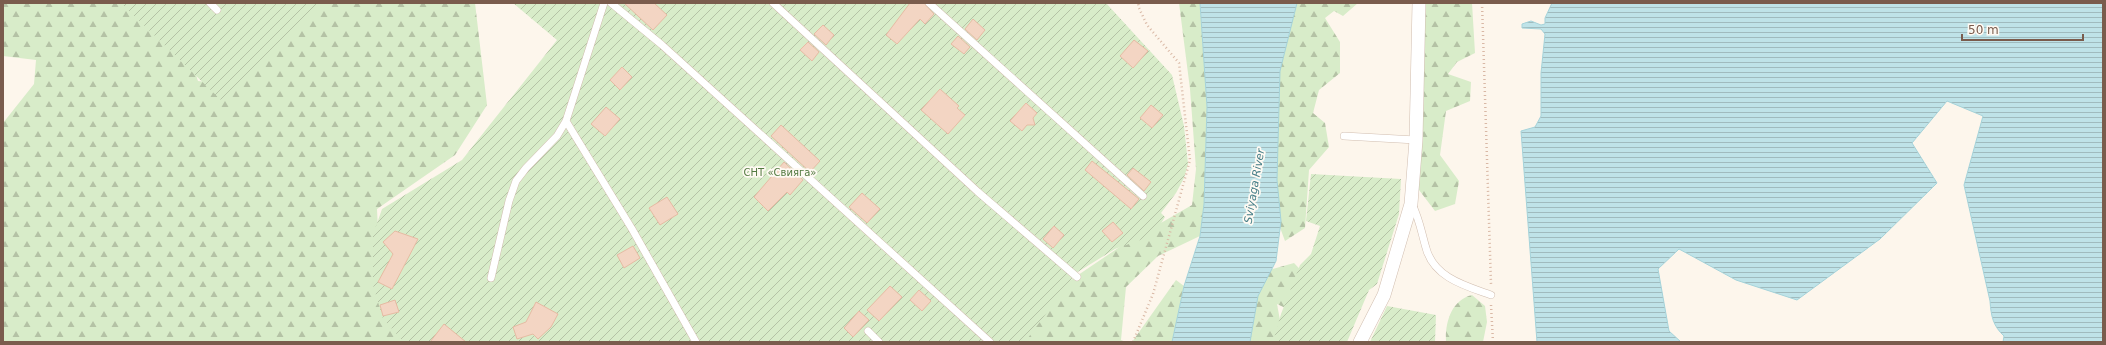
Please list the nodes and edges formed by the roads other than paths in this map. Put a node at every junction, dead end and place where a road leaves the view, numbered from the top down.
1 (210, 3) edge
2 (604, 3) edge
3 (610, 3) edge
4 (773, 3) edge
5 (929, 3) edge
6 (1419, 3) edge
7 (217, 10) dead end
8 (566, 121) junction
9 (1344, 136) dead end
10 (1416, 140) junction
11 (1143, 196) dead end
12 (1412, 204) junction
13 (1077, 277) dead end
14 (491, 278) dead end
15 (1491, 295) road end
16 (868, 331) dead end
17 (696, 342) edge
18 (879, 342) edge
19 (990, 342) edge
20 (1360, 342) edge

1 - 7 lane
2 - 8 lane
3 - 19 lane
4 - 13 lane
5 - 11 lane
6 - 10 street
8 - 14 lane
8 - 17 lane
9 - 10 lane
10 - 12 street
12 - 15 lane
12 - 20 street
16 - 18 lane

